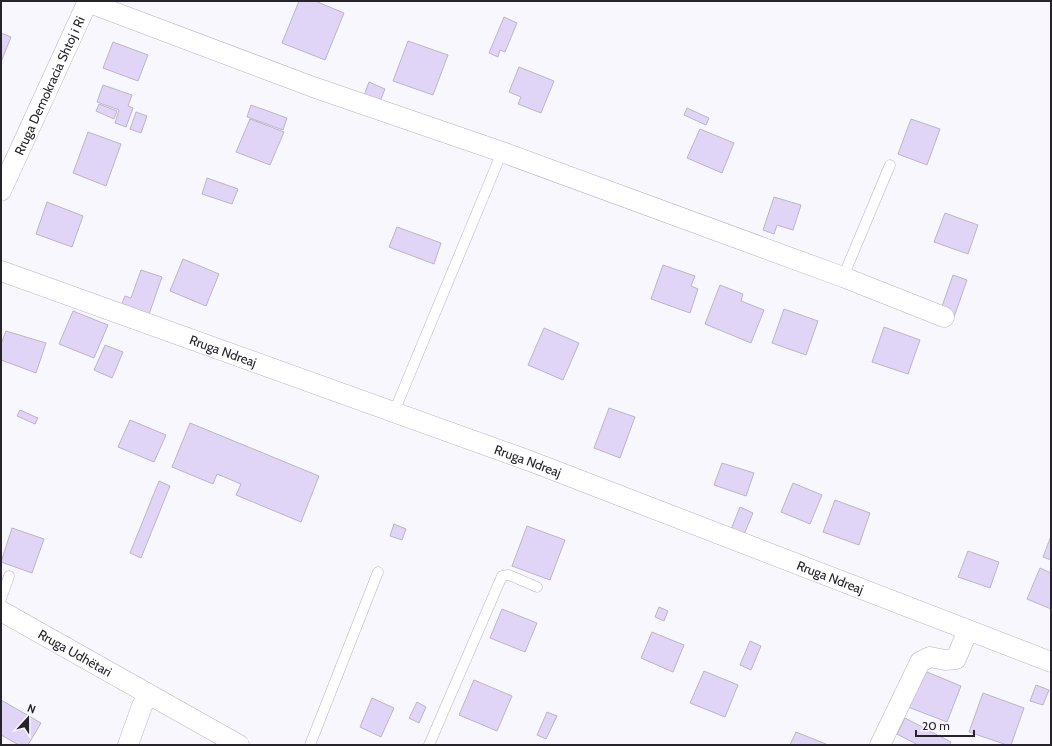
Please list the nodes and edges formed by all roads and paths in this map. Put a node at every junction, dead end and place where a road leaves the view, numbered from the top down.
1 (88, 1) edge
2 (502, 152) junction
3 (890, 165) dead end
4 (1, 191) edge
5 (1, 271) edge
6 (843, 278) junction
7 (944, 317) dead end
8 (394, 412) junction
9 (378, 572) dead end
10 (10, 576) dead end
11 (538, 587) dead end
12 (1, 599) edge
13 (1, 611) edge
14 (968, 630) junction
15 (1051, 662) edge
16 (149, 694) junction
17 (128, 745) edge
18 (239, 745) edge
19 (310, 745) edge
20 (429, 745) edge
21 (880, 745) edge

1 - 2 street
1 - 4 street, Rruga Demokracia Shtoj i Ri
2 - 6 street
2 - 8 lane
3 - 6 lane
5 - 8 street, Rruga Ndreaj
6 - 7 street
8 - 14 street, Rruga Ndreaj
9 - 19 lane
10 - 12 lane
11 - 20 lane
13 - 16 street, Rruga Udhëtari
14 - 15 street, Rruga Ndreaj
14 - 21 street
16 - 17 street
16 - 18 street, Rruga Udhëtari

